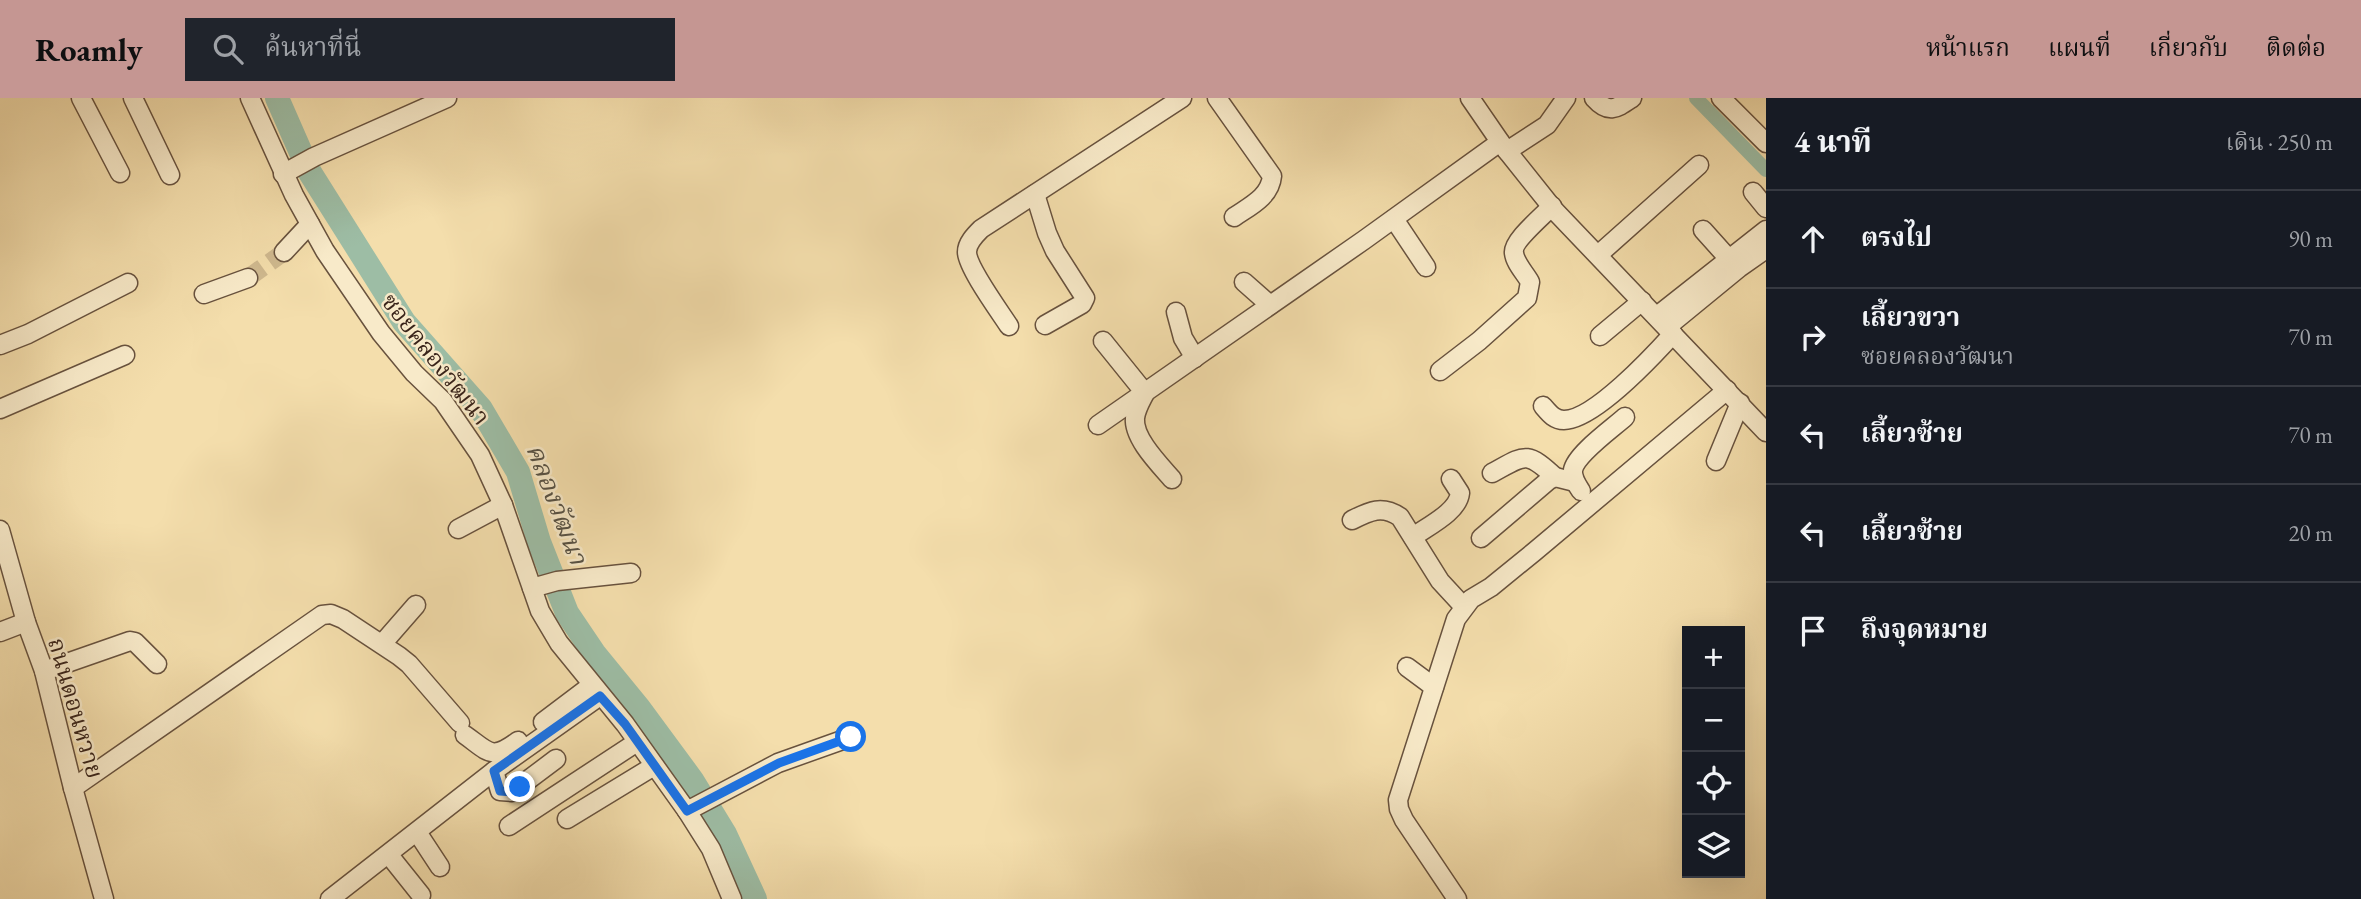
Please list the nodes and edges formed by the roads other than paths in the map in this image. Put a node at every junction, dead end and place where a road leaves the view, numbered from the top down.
1 (81, 98) edge
2 (133, 98) edge
3 (250, 98) edge
4 (447, 98) edge
5 (1182, 98) edge
6 (1217, 98) edge
7 (1470, 98) edge
8 (1566, 98) edge
9 (1594, 98) edge
10 (1632, 98) edge
11 (1721, 98) edge
12 (1766, 143) edge
13 (1504, 147) junction
14 (299, 165) junction
15 (1699, 166) dead end
16 (120, 173) dead end
17 (170, 175) dead end
18 (1753, 192) dead end
19 (1035, 194) junction
20 (1552, 206) junction
21 (1766, 208) edge
22 (1234, 217) dead end
23 (1394, 219) junction
24 (310, 224) junction
25 (1703, 230) dead end
26 (1766, 230) edge
27 (1766, 249) edge
28 (284, 253) tunnel mouth
29 (1598, 255) junction
30 (1729, 259) junction
31 (1426, 267) dead end
32 (248, 278) tunnel mouth
33 (1244, 282) dead end
34 (128, 284) dead end
35 (204, 294) dead end
36 (1642, 301) junction
37 (1270, 305) junction
38 (1177, 312) dead end
39 (1045, 325) dead end
40 (1009, 326) dead end
41 (1666, 326) junction
42 (1600, 336) dead end
43 (1103, 341) dead end
44 (0, 345) edge
45 (125, 355) dead end
46 (1195, 358) junction
47 (1440, 370) dead end
48 (1145, 393) junction
49 (1733, 396) junction
50 (1543, 406) dead end
51 (0, 409) edge
52 (1625, 417) dead end
53 (1098, 425) dead end
54 (1766, 432) edge
55 (1716, 461) dead end
56 (1492, 473) dead end
57 (1555, 477) junction
58 (1172, 479) dead end
59 (1451, 479) dead end
60 (1575, 482) junction
61 (1593, 502) junction
62 (503, 505) junction
63 (1352, 520) dead end
64 (458, 529) dead end
65 (0, 530) edge
66 (1413, 537) junction
67 (1481, 538) dead end
68 (631, 573) dead end
69 (536, 587) junction
70 (416, 606) dead end
71 (1464, 607) junction
72 (26, 622) junction
73 (0, 632) edge
74 (382, 644) junction
75 (157, 664) dead end
76 (1407, 667) dead end
77 (44, 671) junction
78 (1434, 687) junction
79 (596, 691) junction
80 (851, 737) dead end
81 (637, 742) junction
82 (556, 759) dead end
83 (654, 765) junction
84 (494, 771) junction
85 (73, 788) junction
86 (700, 804) junction
87 (567, 819) dead end
88 (509, 826) dead end
89 (417, 832) junction
90 (389, 855) junction
91 (440, 867) dead end
92 (341, 895) edge
93 (421, 895) dead end
94 (104, 899) edge
95 (732, 899) edge
96 (1457, 899) edge

1 - 16 street
2 - 17 street
3 - 14 street, ซอยคลองวัฒนา
4 - 14 street
5 - 19 street
6 - 22 street
7 - 13 street
8 - 13 street
9 - 10 street
11 - 12 street
13 - 20 street
13 - 23 street
14 - 24 street, ซอยคลองวัฒนา
15 - 29 street
18 - 21 street
19 - 39 street
19 - 40 street
20 - 29 street
20 - 47 street
23 - 31 street
23 - 37 street
24 - 28 street
24 - 62 street, ซอยคลองวัฒนา
25 - 30 street
26 - 30 street
27 - 41 street
29 - 36 street
30 - 41 street
32 - 35 street
33 - 37 street
34 - 44 street
36 - 41 street
36 - 42 street
37 - 46 street
38 - 46 street
41 - 49 street
41 - 50 street
43 - 48 street
45 - 51 street
46 - 48 street
48 - 53 street
48 - 58 street
49 - 54 street
49 - 55 street
49 - 61 street
52 - 60 street
56 - 57 street
57 - 60 street
57 - 67 street
59 - 66 street
60 - 61 street
61 - 71 street
62 - 64 street
62 - 69 street, ซอยคลองวัฒนา
63 - 66 street
65 - 72 street, ถนนดอนหวาย
66 - 71 street
68 - 69 street
69 - 79 street, ซอยคลองวัฒนา
70 - 74 street
71 - 78 street
72 - 73 street
72 - 77 street, ถนนดอนหวาย
74 - 79 street
74 - 85 street
75 - 77 street
76 - 78 street
77 - 85 street, ถนนดอนหวาย
78 - 96 street
79 - 81 street, ซอยคลองวัฒนา
79 - 84 street
80 - 86 street
81 - 83 street, ซอยคลองวัฒนา
81 - 88 street
82 - 84 street
83 - 86 street, ซอยคลองวัฒนา
83 - 87 street
84 - 89 street
85 - 94 street, ถนนดอนหวาย
86 - 95 street, ซอยคลองวัฒนา
89 - 90 street
89 - 91 street
90 - 92 street
90 - 93 street

